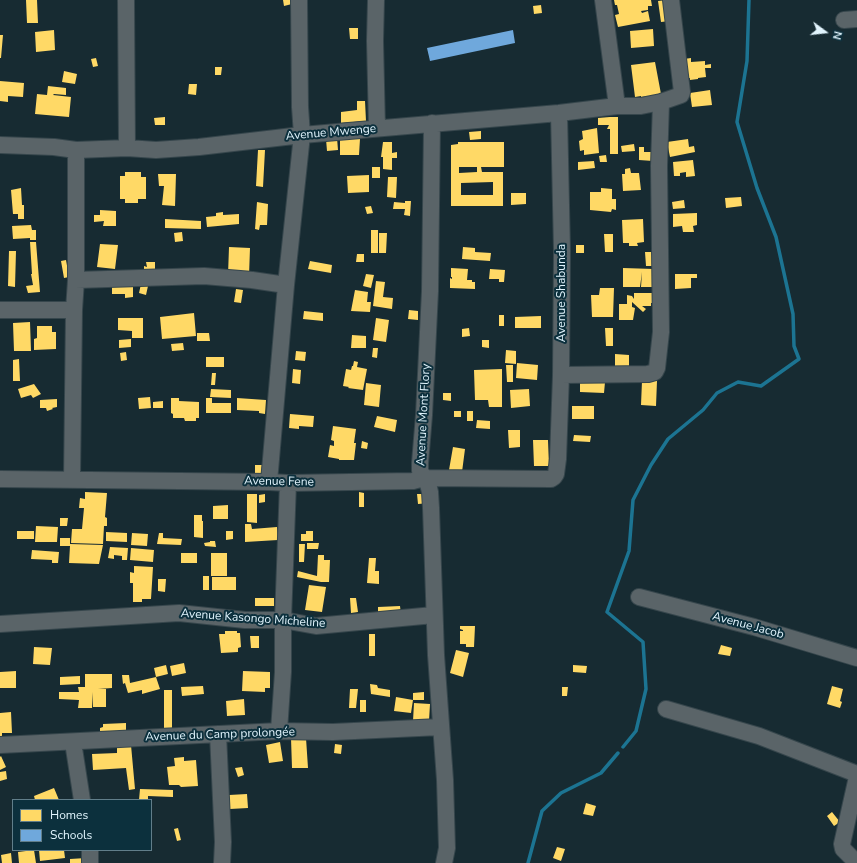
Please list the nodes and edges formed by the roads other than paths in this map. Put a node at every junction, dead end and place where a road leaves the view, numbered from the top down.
1 (126, 0) edge
2 (299, 0) edge
3 (376, 0) edge
4 (603, 0) edge
5 (671, 0) edge
6 (661, 102) junction
7 (617, 106) junction
8 (559, 113) junction
9 (432, 123) junction
10 (377, 128) junction
11 (302, 135) junction
12 (0, 145) edge
13 (127, 148) junction
14 (76, 150) junction
15 (76, 280) junction
16 (286, 285) junction
17 (0, 310) edge
18 (74, 310) junction
19 (561, 375) junction
20 (556, 474) joint
21 (424, 478) junction
22 (0, 479) edge
23 (72, 480) junction
24 (269, 482) junction
25 (288, 484) junction
26 (639, 597) dead end
27 (434, 615) junction
28 (283, 620) junction
29 (0, 624) edge
30 (857, 658) edge
31 (666, 708) dead end
32 (440, 728) junction
33 (279, 731) junction
34 (218, 734) junction
35 (73, 742) junction
36 (0, 745) edge
37 (857, 776) edge
38 (82, 799) edge
39 (90, 851) edge
40 (90, 863) edge
41 (222, 863) edge
42 (444, 863) edge
43 (857, 863) edge

1 - 13 street
2 - 11 street
3 - 10 street
4 - 7 street
5 - 6 street, Avenue Mwenge
6 - 7 street, Avenue Mwenge
6 - 19 street
7 - 8 street, Avenue Mwenge
8 - 9 street, Avenue Mwenge
8 - 19 street, Avenue Shabunda
9 - 10 street, Avenue Mwenge
9 - 21 street, Avenue Mont Flory
10 - 11 street, Avenue Mwenge
11 - 13 street, Avenue Mwenge
11 - 16 street
12 - 14 street, Avenue Mwenge
13 - 14 street, Avenue Mwenge
14 - 15 street
15 - 16 street
15 - 18 street
16 - 24 street
17 - 18 street
18 - 23 street
19 - 20 street, Avenue Shabunda
20 - 21 street, Avenue Fene
21 - 25 street, Avenue Fene
21 - 27 street, Avenue Mont Flory
22 - 23 street, Avenue Fene
23 - 24 street, Avenue Fene
24 - 25 street, Avenue Fene
25 - 28 street
26 - 30 street, Avenue Jacob
27 - 28 street, Avenue Kasongo Micheline
27 - 32 street, Avenue Mont Flory
28 - 29 street, Avenue Kasongo Micheline
28 - 33 street
31 - 37 street
32 - 33 street, Avenue du Camp prolongée
32 - 42 street, Avenue Mont Flory
33 - 34 street, Avenue du Camp prolongée
34 - 35 street, Avenue du Camp prolongée
34 - 41 street
35 - 36 street, Avenue du Camp prolongée
35 - 38 street
37 - 43 street
39 - 40 street

